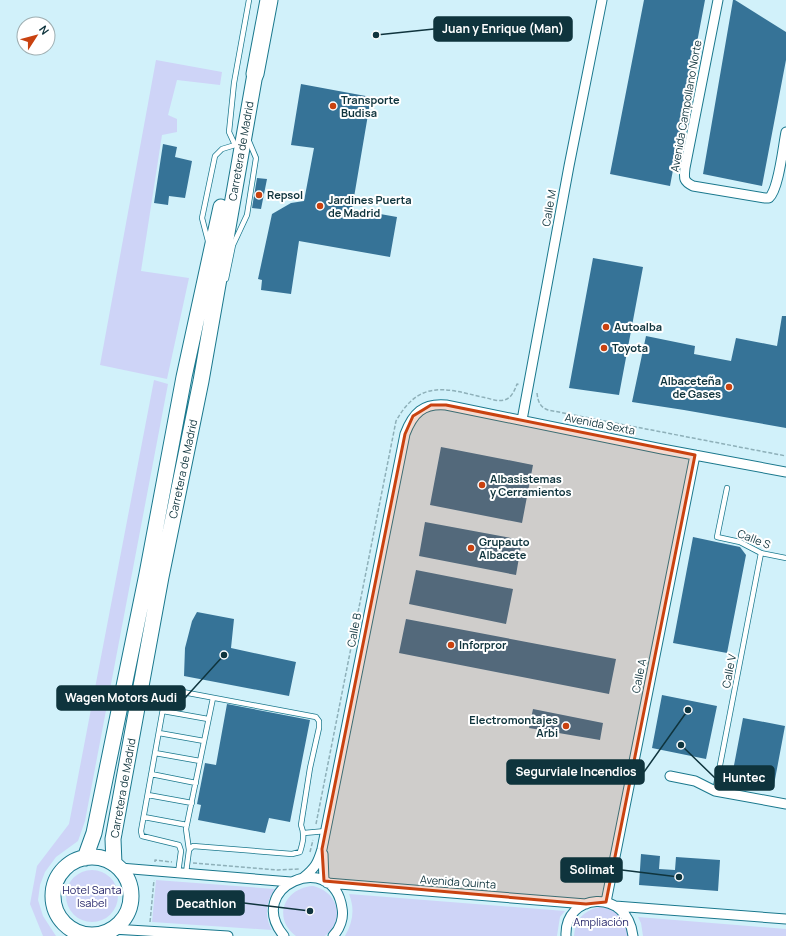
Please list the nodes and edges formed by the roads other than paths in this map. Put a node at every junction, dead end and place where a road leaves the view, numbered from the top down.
1 (249, 0) edge
2 (263, 0) edge
3 (269, 0) edge
4 (602, 0) edge
5 (718, 0) edge
6 (252, 73) junction
7 (244, 129) junction
8 (786, 132) edge
9 (235, 145) junction
10 (225, 284) dead end
11 (214, 339) dead end
12 (201, 381) junction
13 (413, 416) joint
14 (522, 420) junction
15 (695, 455) junction
16 (786, 472) edge
17 (727, 488) dead end
18 (761, 554) junction
19 (786, 558) edge
20 (212, 698) junction
21 (163, 711) junction
22 (208, 720) junction
23 (159, 733) junction
24 (204, 741) junction
25 (155, 753) junction
26 (200, 761) junction
27 (151, 774) junction
28 (670, 776) dead end
29 (196, 783) junction
30 (715, 792) junction
31 (148, 795) junction
32 (192, 803) junction
33 (786, 804) edge
34 (144, 817) junction
35 (187, 825) junction
36 (326, 831) junction
37 (304, 833) junction
38 (322, 849) junction
39 (189, 850) junction
40 (85, 858) junction
41 (117, 866) junction
42 (182, 873) junction
43 (304, 877) junction
44 (291, 882) junction
45 (326, 882) junction
46 (606, 902) junction
47 (586, 904) junction
48 (616, 906) junction
49 (786, 919) edge
50 (113, 929) junction
51 (70, 932) edge
52 (99, 935) edge
53 (228, 936) edge
54 (284, 936) edge
55 (333, 936) edge
56 (566, 936) edge
57 (633, 936) edge

1 - 9 lane
2 - 6 highway
3 - 6 highway
4 - 14 street, Calle M
5 - 8 street, Avenida Campollano Norte
6 - 7 main road, Carretera de Madrid
6 - 9 main road, Carretera de Madrid
7 - 10 lane
7 - 12 main road, Carretera de Madrid
9 - 40 main road, Carretera de Madrid
11 - 12 lane
12 - 41 main road, Carretera de Madrid
13 - 14 street, Avenida Sexta
13 - 36 street, Calle B
14 - 15 street, Avenida Sexta
15 - 16 street, Avenida Sexta
15 - 46 street, Calle A
17 - 18 lane, Calle S
18 - 19 lane, Calle S
18 - 30 lane, Calle V
20 - 21 lane
20 - 22 lane
20 - 37 lane
21 - 22 lane
21 - 23 lane
22 - 24 lane
23 - 24 lane
23 - 25 lane
24 - 26 lane
25 - 26 lane
25 - 27 lane
26 - 29 lane
27 - 29 lane
27 - 31 lane
28 - 30 street
29 - 32 lane
30 - 33 street
31 - 32 lane
31 - 34 lane
32 - 35 lane
34 - 35 lane
34 - 42 lane
35 - 39 lane
36 - 37 lane
36 - 38 street, Calle B
37 - 39 lane
38 - 43 street, Calle B
38 - 45 street, Calle B
39 - 42 lane
40 - 41 main road
40 - 51 main road
41 - 42 street
41 - 50 main road
42 - 44 street
43 - 44 street
43 - 45 street, Avenida Quinta
44 - 54 street
45 - 47 street, Avenida Quinta
45 - 55 street
46 - 47 street, Avenida Quinta
46 - 48 street
47 - 56 street
48 - 49 street
48 - 57 street
50 - 52 main road
50 - 53 street
51 - 52 main road

